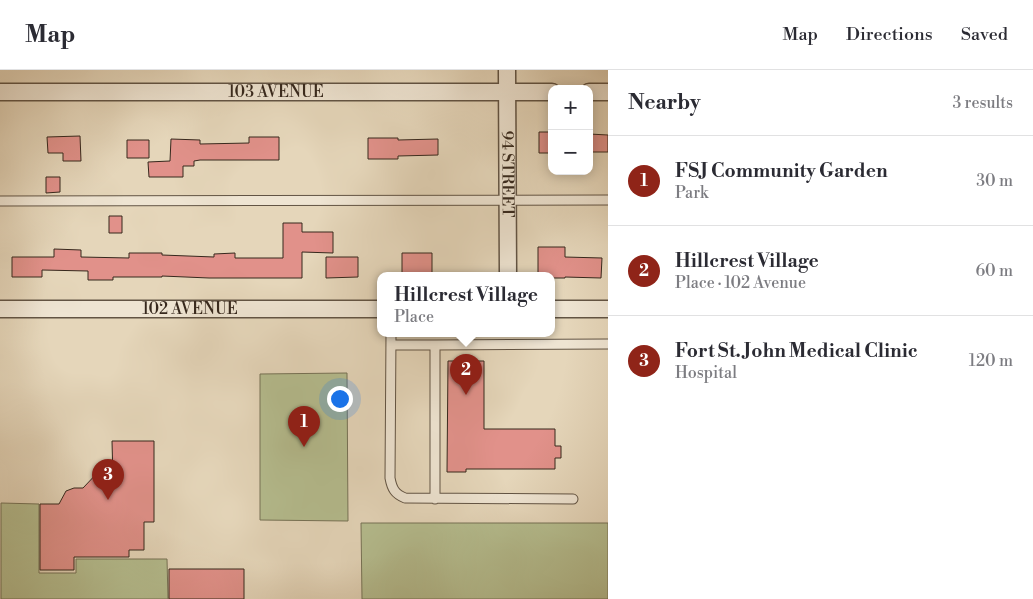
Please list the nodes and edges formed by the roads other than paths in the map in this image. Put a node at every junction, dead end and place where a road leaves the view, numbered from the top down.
1 (508, 70) edge
2 (0, 92) edge
3 (508, 92) junction
4 (548, 92) edge
5 (593, 92) edge
6 (608, 92) edge
7 (608, 200) edge
8 (0, 201) edge
9 (507, 201) junction
10 (508, 272) edge
11 (0, 309) edge
12 (377, 309) edge
13 (555, 309) edge
14 (608, 309) edge
15 (391, 337) edge
16 (390, 344) junction
17 (435, 344) junction
18 (608, 344) edge
19 (435, 499) junction
20 (573, 499) dead end

1 - 3 street, 94 STREET
2 - 3 street, 103 AVENUE
3 - 4 street, 103 AVENUE
3 - 9 street, 94 STREET
5 - 6 street
7 - 9 lane
8 - 9 lane
9 - 10 street, 94 STREET
11 - 12 street, 102 AVENUE
13 - 14 street
15 - 16 lane
16 - 17 lane
16 - 19 lane
17 - 18 lane
17 - 19 lane
19 - 20 lane

